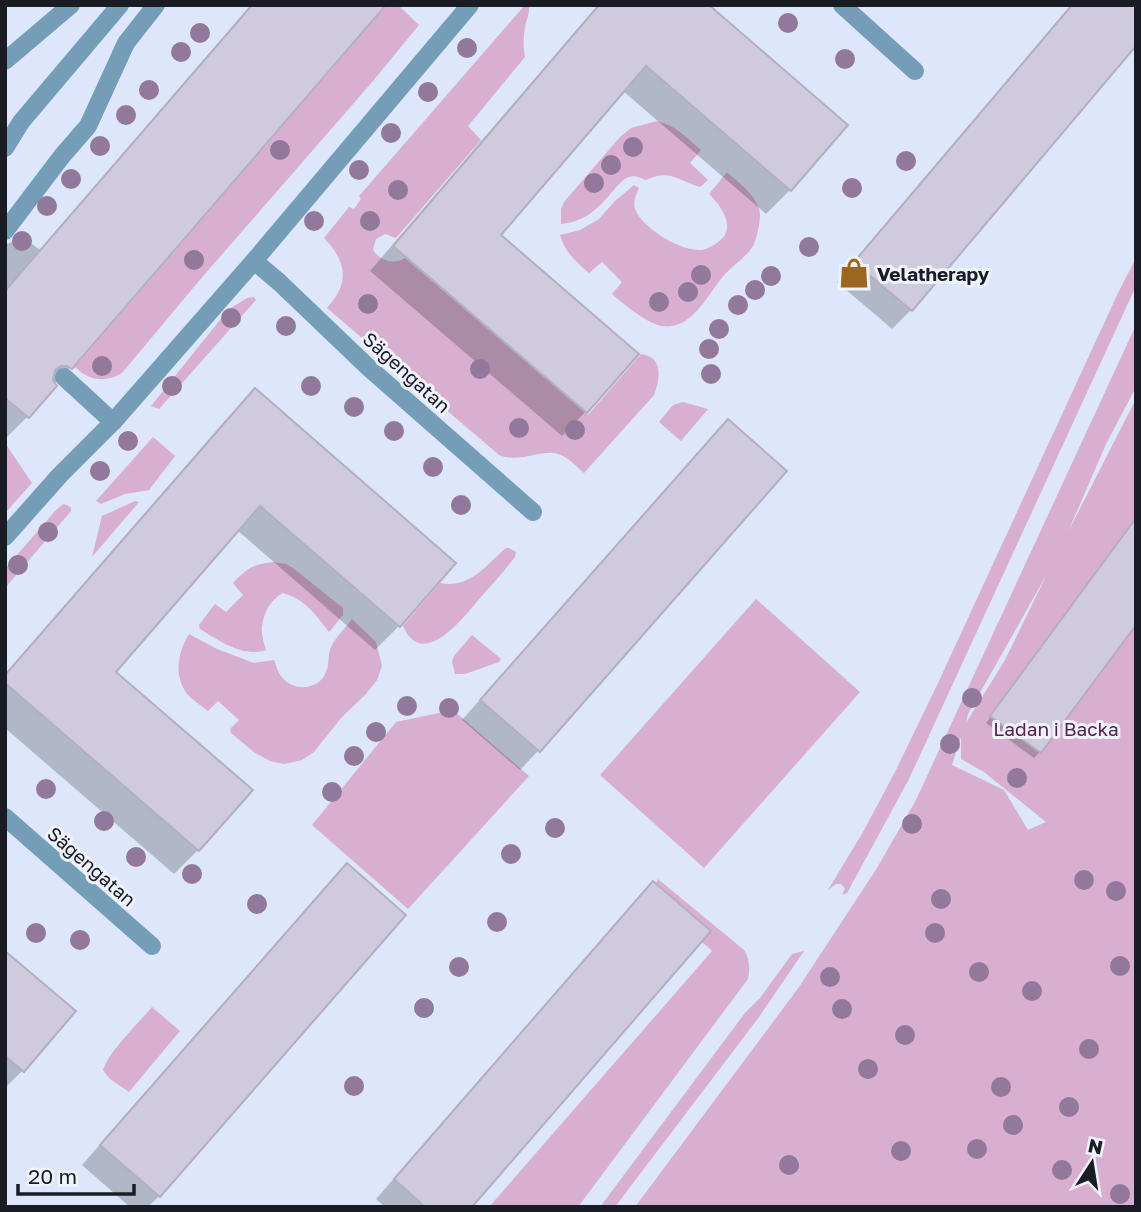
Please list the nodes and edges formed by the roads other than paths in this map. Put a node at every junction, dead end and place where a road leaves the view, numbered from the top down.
1 (71, 5) edge
2 (120, 5) edge
3 (156, 5) edge
4 (470, 5) edge
5 (842, 5) edge
6 (5, 61) edge
7 (915, 71) dead end
8 (5, 148) edge
9 (5, 231) edge
10 (254, 261) junction
11 (64, 377) dead end
12 (113, 422) junction
13 (533, 512) dead end
14 (5, 537) edge
15 (5, 817) edge
16 (152, 946) dead end

1 - 6 street
2 - 8 street
3 - 9 street
4 - 10 street
5 - 7 street
10 - 12 street
10 - 13 street, Sägengatan
11 - 12 street
12 - 14 street
15 - 16 street, Sägengatan

